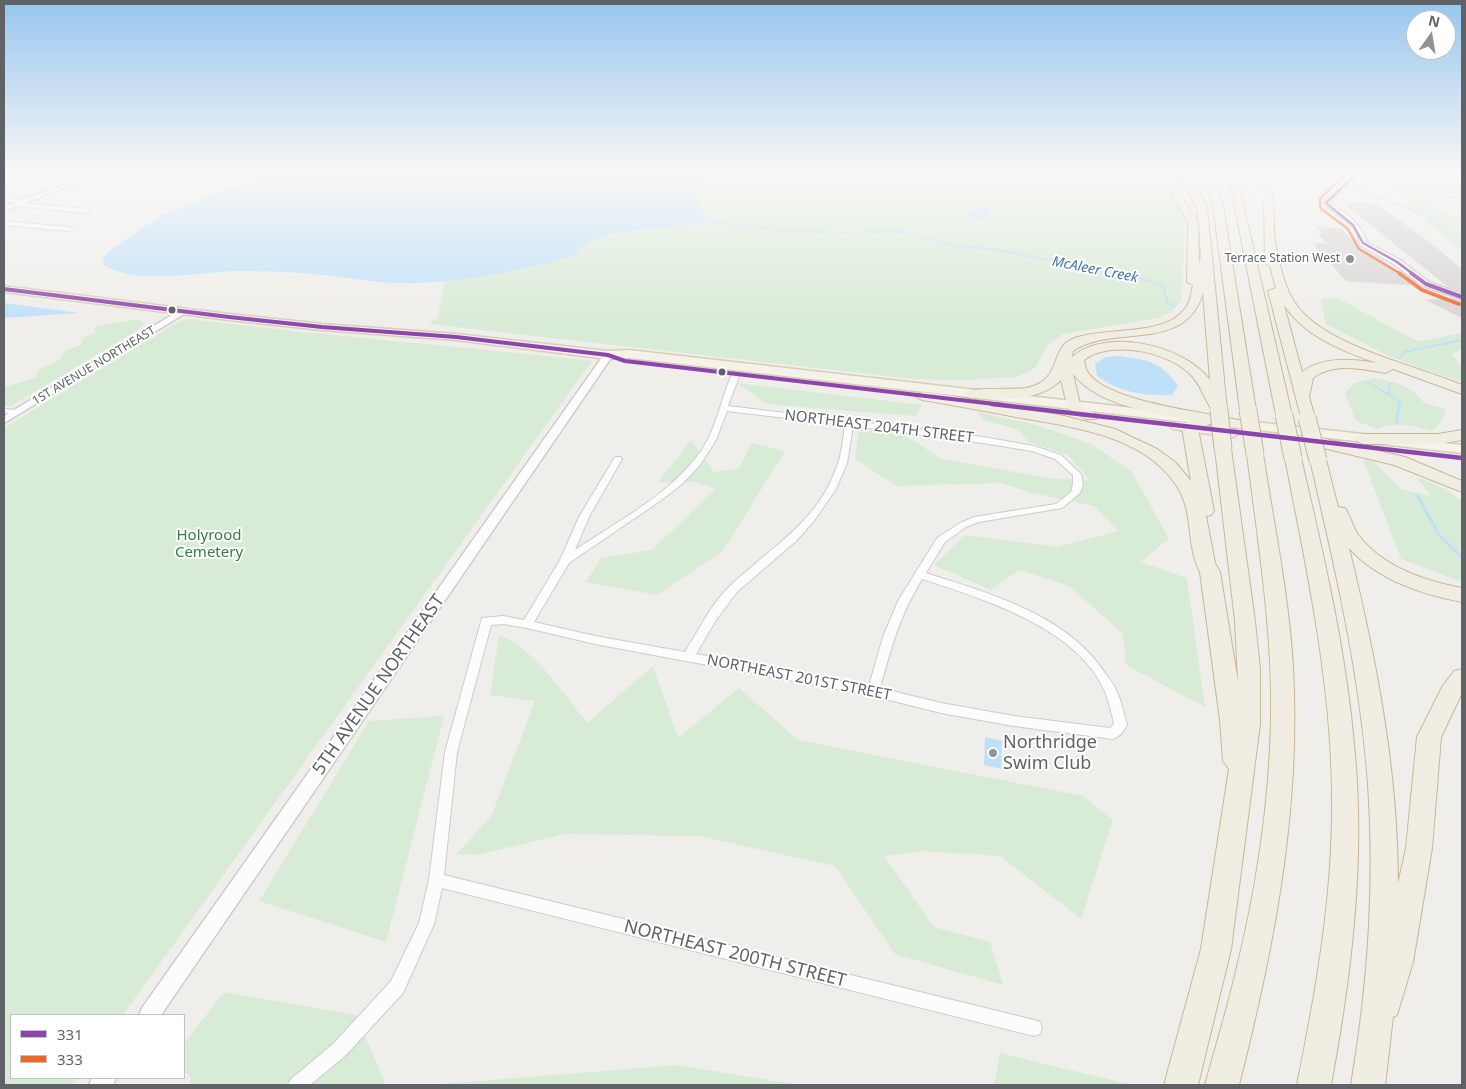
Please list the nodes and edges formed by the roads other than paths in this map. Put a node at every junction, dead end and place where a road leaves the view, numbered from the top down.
1 (13, 224) edge
2 (1193, 224) edge
3 (1204, 224) edge
4 (1221, 224) edge
5 (1243, 224) edge
6 (1258, 224) edge
7 (1270, 224) edge
8 (1354, 224) edge
9 (69, 229) dead end
10 (1272, 250) junction
11 (1207, 254) junction
12 (1256, 280) junction
13 (4, 289) edge
14 (1462, 297) edge
15 (1192, 307) junction
16 (185, 311) junction
17 (608, 355) junction
18 (1064, 362) junction
19 (702, 363) junction
20 (760, 369) junction
21 (736, 374) junction
22 (1455, 391) edge
23 (970, 394) junction
24 (922, 396) junction
25 (1462, 400) edge
26 (1302, 401) junction
27 (1073, 406) junction
28 (723, 408) junction
29 (4, 411) edge
30 (16, 412) junction
31 (1213, 415) junction
32 (1090, 416) junction
33 (4, 420) edge
34 (1233, 423) junction
35 (849, 424) junction
36 (1190, 428) junction
37 (1462, 435) edge
38 (1362, 438) junction
39 (1317, 442) junction
40 (1462, 449) edge
41 (1462, 458) edge
42 (618, 459) dead end
43 (1319, 464) junction
44 (1462, 487) edge
45 (565, 561) junction
46 (1210, 572) junction
47 (921, 575) junction
48 (1462, 595) edge
49 (527, 624) junction
50 (688, 657) junction
51 (1462, 677) edge
52 (873, 691) junction
53 (1236, 812) junction
54 (436, 880) junction
55 (150, 1014) edge
56 (1034, 1028) dead end
57 (1376, 1039) junction
58 (297, 1085) edge
59 (1181, 1085) edge
60 (1222, 1085) edge
61 (1314, 1085) edge
62 (1368, 1085) edge

1 - 9 street
2 - 15 highway
3 - 11 highway
4 - 60 highway, bridge
5 - 12 highway
6 - 12 highway
7 - 10 highway
8 - 14 street
10 - 22 highway
10 - 26 highway
11 - 15 highway
11 - 31 highway
12 - 61 highway, bridge
13 - 16 main road
15 - 18 highway
16 - 17 main road
16 - 30 street, 1ST AVENUE NORTHEAST
17 - 19 main road
17 - 21 main road
17 - 55 street, 5TH AVENUE NORTHEAST
18 - 23 highway
18 - 27 highway
19 - 20 main road
19 - 21 main road
20 - 21 main road
20 - 23 main road
21 - 24 main road
21 - 28 street
22 - 25 highway
22 - 26 highway
23 - 27 main road
24 - 32 main road
24 - 46 highway
26 - 43 highway, bridge
27 - 31 main road
27 - 32 highway
28 - 35 street, NORTHEAST 204TH STREET
28 - 45 street
29 - 30 street
30 - 33 street, 1ST AVENUE NORTHEAST
31 - 34 main road
31 - 34 highway
31 - 36 highway
31 - 53 highway, bridge
32 - 36 main road
34 - 38 main road
35 - 47 street, NORTHEAST 204TH STREET
35 - 50 street
36 - 39 main road
36 - 46 highway
37 - 38 highway
38 - 40 main road
39 - 41 main road
39 - 44 highway
42 - 45 street
43 - 48 highway
43 - 57 highway
45 - 49 street
46 - 53 highway
47 - 52 street, NORTHEAST 204TH STREET
47 - 52 street, NORTHEAST 201ST STREET
49 - 50 street, NORTHEAST 201ST STREET
49 - 54 street, NORTHEAST 201ST STREET
50 - 52 street, NORTHEAST 201ST STREET
51 - 57 highway
53 - 59 highway
54 - 56 street, NORTHEAST 200TH STREET
54 - 58 street
57 - 62 highway

